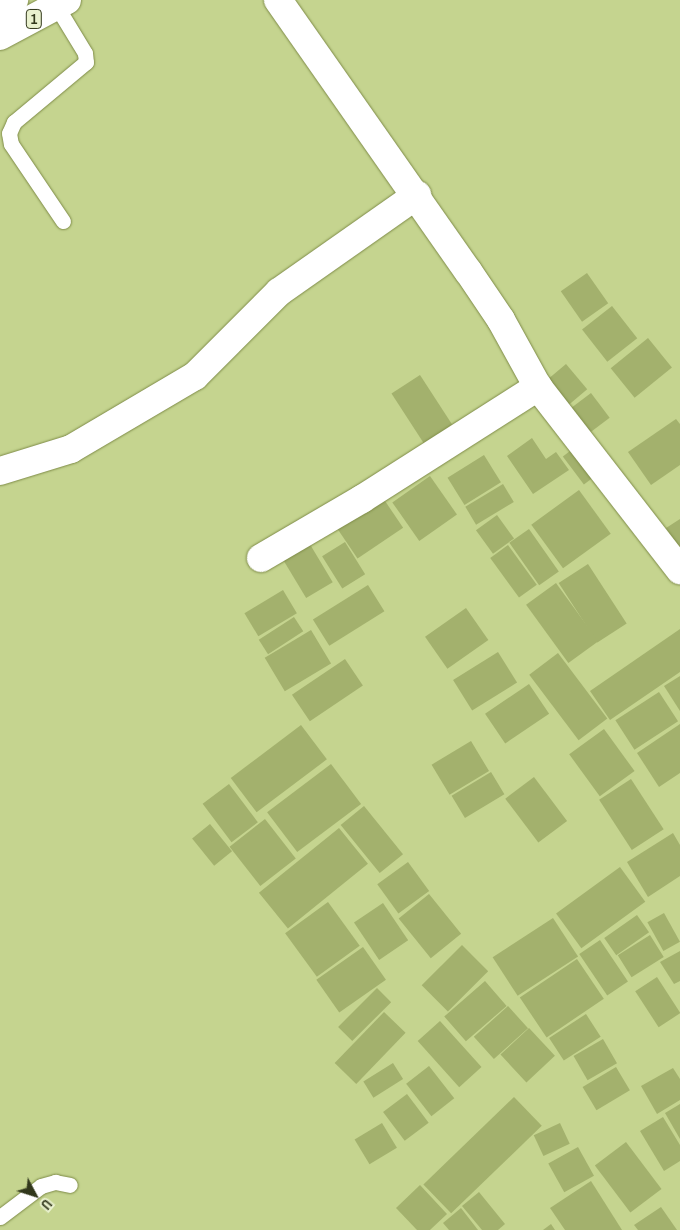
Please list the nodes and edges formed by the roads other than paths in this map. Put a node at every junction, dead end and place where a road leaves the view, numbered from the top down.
1 (14, 0) edge
2 (278, 0) edge
3 (62, 3) edge
4 (0, 7) edge
5 (0, 36) edge
6 (417, 195) junction
7 (63, 221) dead end
8 (538, 387) junction
9 (0, 471) edge
10 (261, 558) dead end
11 (679, 566) edge
12 (70, 1185) dead end
13 (0, 1217) edge

1 - 4 main road, 1
2 - 6 main road
3 - 5 main road, 1
3 - 7 lane
6 - 8 main road
6 - 9 main road
8 - 10 main road
8 - 11 main road
12 - 13 lane

